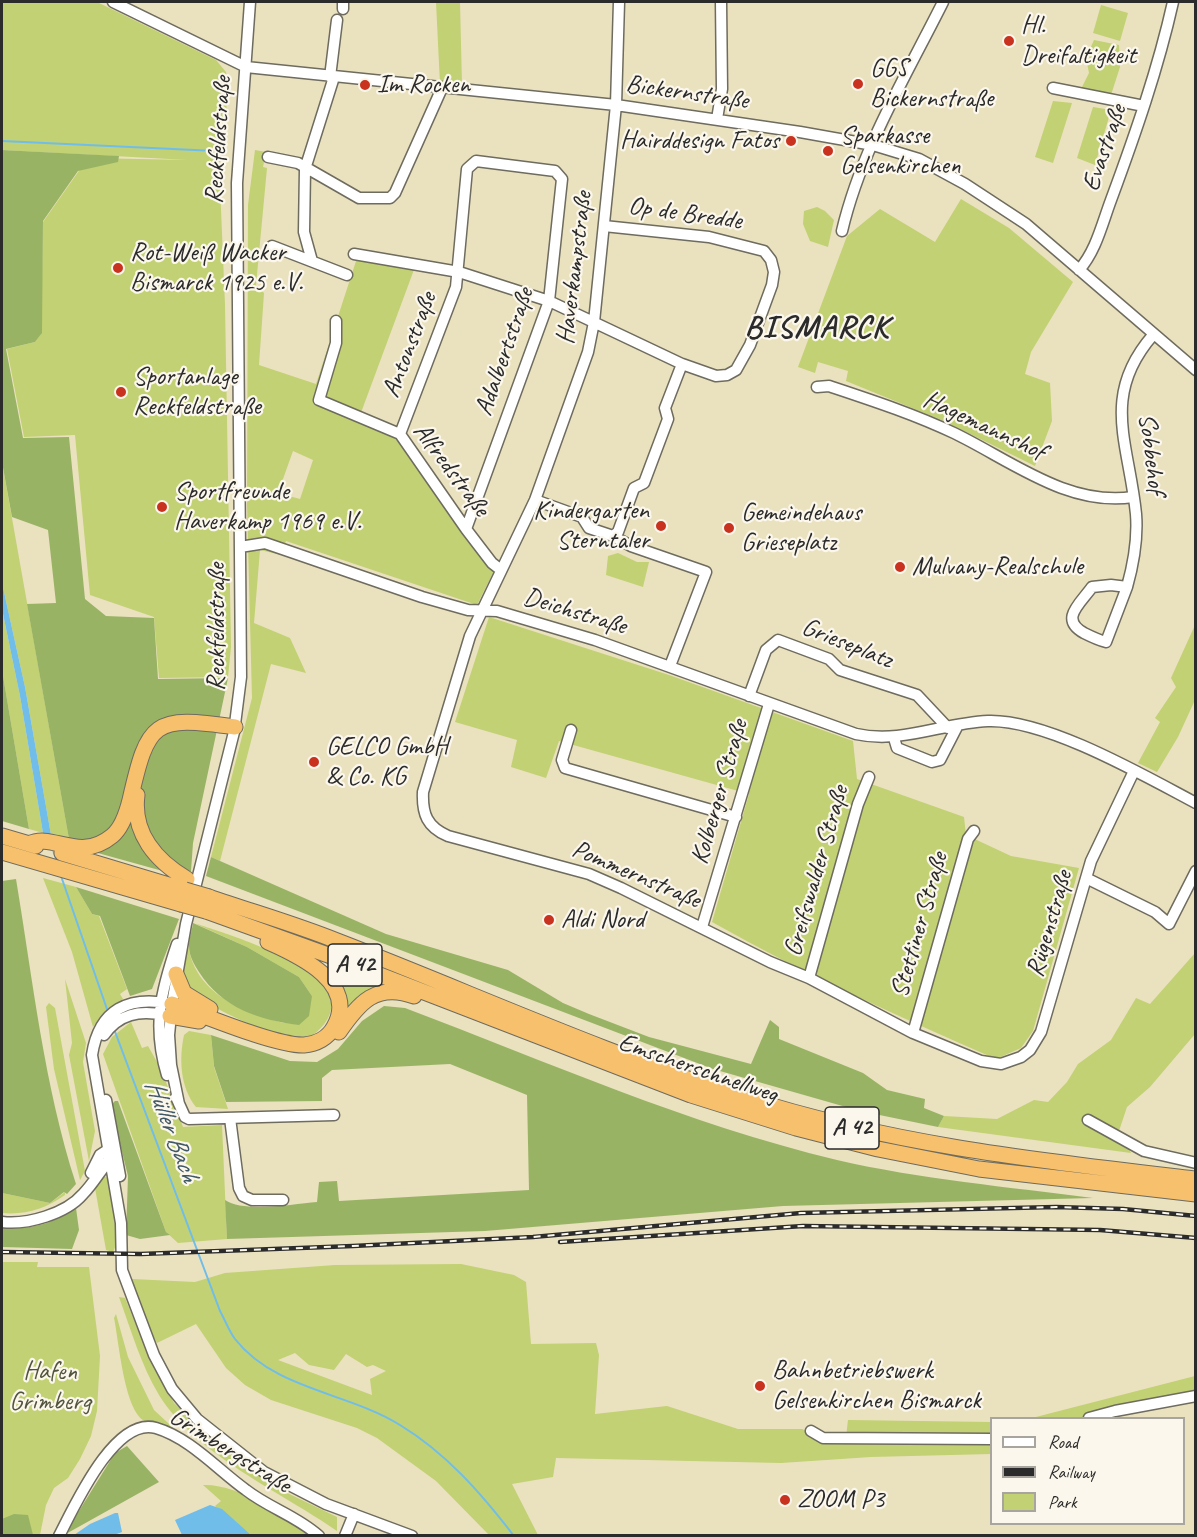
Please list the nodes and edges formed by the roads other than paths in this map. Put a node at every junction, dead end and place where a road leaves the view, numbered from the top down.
1 (113, 2) edge
2 (250, 2) edge
3 (619, 2) edge
4 (721, 2) edge
5 (1173, 2) edge
6 (938, 3) edge
7 (337, 20) dead end
8 (246, 67) junction
9 (332, 77) junction
10 (442, 88) junction
11 (1053, 88) dead end
12 (616, 105) junction
13 (1144, 106) junction
14 (717, 119) junction
15 (873, 145) junction
16 (268, 156) dead end
17 (305, 169) junction
18 (467, 169) joint
19 (604, 226) junction
20 (842, 231) dead end
21 (272, 246) dead end
22 (354, 254) dead end
23 (312, 261) junction
24 (1079, 270) junction
25 (459, 272) junction
26 (347, 275) dead end
27 (549, 301) junction
28 (336, 321) dead end
29 (594, 322) junction
30 (1153, 335) junction
31 (682, 364) junction
32 (1196, 370) edge
33 (817, 387) dead end
34 (400, 434) junction
35 (1133, 497) junction
36 (535, 500) junction
37 (466, 529) junction
38 (613, 536) junction
39 (240, 547) junction
40 (501, 570) junction
41 (1127, 586) junction
42 (482, 611) junction
43 (670, 666) junction
44 (749, 696) junction
45 (769, 704) junction
46 (953, 727) junction
47 (571, 730) dead end
48 (233, 732) junction
49 (894, 738) junction
50 (1134, 771) junction
51 (869, 777) dead end
52 (1196, 803) edge
53 (736, 817) junction
54 (974, 831) dead end
55 (3, 844) edge
56 (67, 851) junction
57 (1196, 871) edge
58 (1086, 878) junction
59 (184, 891) junction
60 (209, 899) junction
61 (186, 924) junction
62 (702, 927) junction
63 (176, 974) junction
64 (809, 978) junction
65 (165, 1009) junction
66 (502, 1023) junction
67 (234, 1025) junction
68 (913, 1033) junction
69 (990, 1064) joint
70 (333, 1115) dead end
71 (230, 1118) junction
72 (1088, 1120) dead end
73 (112, 1152) junction
74 (1196, 1163) edge
75 (1196, 1179) edge
76 (1196, 1194) edge
77 (283, 1200) dead end
78 (2, 1222) edge
79 (1196, 1396) edge
80 (1096, 1417) edge
81 (811, 1431) dead end
82 (990, 1439) edge
83 (354, 1514) junction
84 (59, 1536) edge
85 (319, 1536) edge
86 (345, 1536) edge
87 (412, 1536) edge

1 - 8 street, Bickernstraße
2 - 8 street, Reckfeldstraße
3 - 12 street, Haverkampstraße
4 - 14 street
5 - 13 street, Evastraße
6 - 15 street
7 - 9 street
8 - 9 street, Bickernstraße
8 - 39 street, Reckfeldstraße
9 - 10 street, Bickernstraße
9 - 17 street
10 - 12 street, Bickernstraße
10 - 17 street
11 - 13 street
12 - 14 street, Bickernstraße
12 - 19 street, Haverkampstraße
13 - 24 street, Evastraße
14 - 15 street, Bickernstraße
15 - 20 street
15 - 24 street, Bickernstraße
16 - 17 street
17 - 23 street
18 - 25 street, Antonstraße
18 - 27 street, Adalbertstraße
19 - 29 street, Haverkampstraße
19 - 31 street, Op de Bredde
21 - 23 street
22 - 25 street, Antonstraße
23 - 26 street
24 - 30 street, Bickernstraße
25 - 27 street, Antonstraße
25 - 34 street, Antonstraße
27 - 29 street, Antonstraße
27 - 37 street, Adalbertstraße
28 - 34 street, Alfredstraße
29 - 31 street, Op de Bredde
29 - 36 street, Haverkampstraße
30 - 32 street, Bickernstraße
30 - 35 street, Sobbehof
31 - 38 street
33 - 35 street, Hagemannshof
34 - 37 street, Alfredstraße
35 - 41 street, Sobbehof
36 - 38 street
36 - 40 street, Haverkampstraße
37 - 40 street, Alfredstraße
38 - 43 street
39 - 42 street, Deichstraße
39 - 48 street, Reckfeldstraße
40 - 42 street, Haverkampstraße
41 - 41 street, Sobbehof
42 - 43 street, Deichstraße
42 - 62 street, Pommernstraße
43 - 44 street, Deichstraße
44 - 45 street, Deichstraße
44 - 46 street, Grieseplatz
45 - 49 street, Deichstraße
45 - 53 street, Kolberger Straße
46 - 49 street, Deichstraße
46 - 49 street
46 - 50 street, Deichstraße
47 - 53 street
48 - 56 highway
48 - 59 highway
48 - 61 street, Reckfeldstraße
50 - 52 street, Deichstraße
50 - 58 street, Rügenstraße
51 - 64 street, Greifswalder Straße
53 - 62 street, Kolberger Straße
54 - 68 street, Stettiner Straße
55 - 56 highway, A 42
55 - 59 highway, A 42
56 - 59 highway, A 42
57 - 58 street
58 - 69 street, Rügenstraße
59 - 60 highway, A 42, bridge
59 - 60 highway
60 - 66 highway, Emscherschnellweg / A 42
60 - 67 highway
60 - 75 highway, Emscherschnellweg / A 42
61 - 63 street, Reckfeldstraße
61 - 65 street, Reckfeldstraße
62 - 64 street, Pommernstraße
63 - 65 street, Reckfeldstraße
63 - 67 highway
64 - 68 street, Pommernstraße
65 - 66 highway
65 - 67 highway
65 - 71 street, Reckfeldstraße
65 - 73 street
66 - 76 highway, Emscherschnellweg / A 42
68 - 69 street, Pommernstraße
70 - 71 street, Reckfeldstraße
71 - 77 street
72 - 74 street
73 - 78 street
73 - 83 street, Grimbergstraße
79 - 80 street
81 - 82 street
83 - 86 street
83 - 87 street, Grimbergstraße
84 - 85 street, Grimbergstraße

